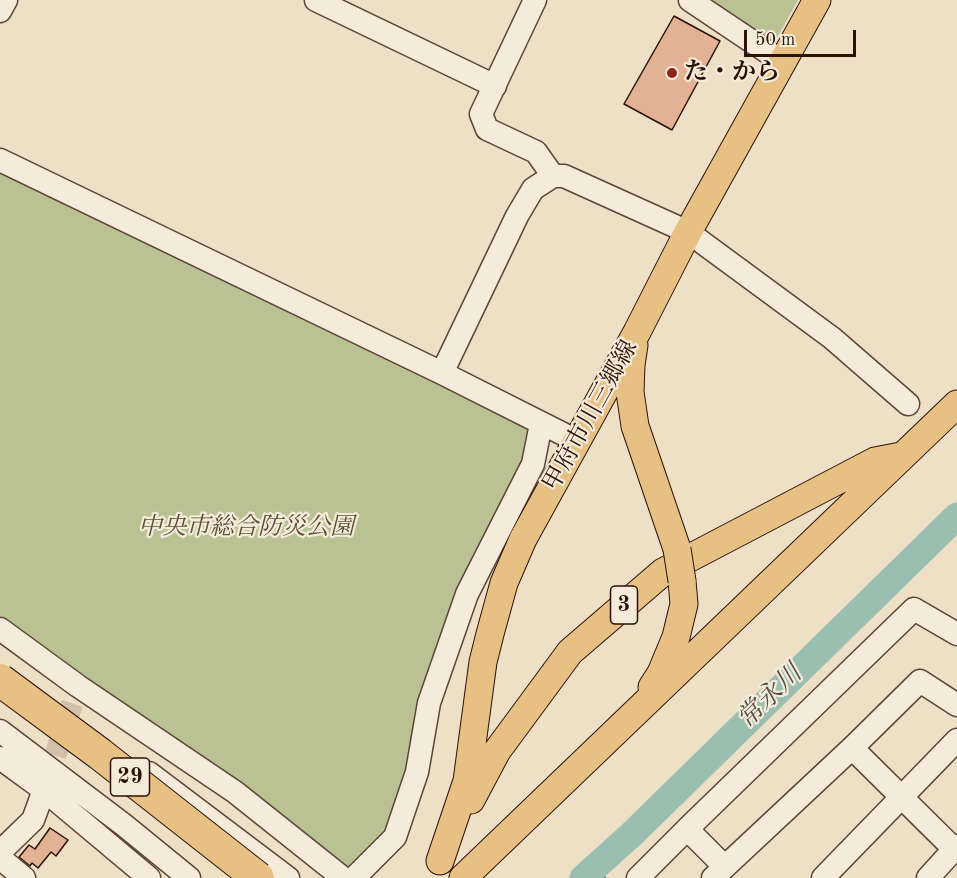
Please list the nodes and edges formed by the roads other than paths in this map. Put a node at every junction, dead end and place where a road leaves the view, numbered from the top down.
1 (6, 0) edge
2 (316, 0) edge
3 (535, 0) edge
4 (690, 0) edge
5 (817, 0) edge
6 (0, 11) edge
7 (784, 63) junction
8 (495, 86) junction
9 (0, 160) edge
10 (553, 176) junction
11 (688, 232) junction
12 (637, 332) junction
13 (442, 373) junction
14 (908, 404) dead end
15 (957, 404) edge
16 (541, 424) junction
17 (577, 441) junction
18 (903, 456) junction
19 (0, 629) edge
20 (957, 634) edge
21 (0, 664) edge
22 (0, 680) edge
23 (957, 705) edge
24 (0, 706) edge
25 (637, 712) junction
26 (0, 731) edge
27 (957, 740) edge
28 (852, 748) junction
29 (0, 758) edge
30 (44, 790) junction
31 (901, 796) junction
32 (687, 829) junction
33 (956, 847) edge
34 (0, 852) edge
35 (0, 858) edge
36 (435, 869) edge
37 (718, 872) edge
38 (24, 878) edge
39 (149, 878) edge
40 (189, 878) edge
41 (224, 878) edge
42 (258, 878) edge
43 (288, 878) edge
44 (343, 878) edge
45 (354, 878) edge
46 (463, 878) edge
47 (638, 878) edge
48 (823, 878) edge
49 (928, 878) edge

1 - 6 street
2 - 8 street
3 - 8 street
4 - 7 street
5 - 7 main road, 甲府市川三郷線 / 3
7 - 11 main road, 甲府市川三郷線 / 3
8 - 10 street
9 - 13 street
10 - 11 street
10 - 13 street
11 - 12 main road, 甲府市川三郷線 / 3
11 - 14 street
12 - 17 main road, 甲府市川三郷線 / 3
12 - 25 main road, bridge
13 - 16 street
15 - 18 main road
16 - 17 street
16 - 45 street
17 - 36 main road, 甲府市川三郷線 / 3
18 - 25 main road
18 - 36 main road, 甲府市川三郷線 / 3
19 - 44 street
20 - 32 street
21 - 43 street
22 - 42 highway, 29, bridge
23 - 28 street
24 - 41 highway, 29
25 - 46 main road
26 - 40 street
27 - 31 street
28 - 31 street
28 - 37 street
29 - 30 street
30 - 34 street
30 - 39 street
31 - 33 street
31 - 48 street
32 - 37 street
32 - 47 street
33 - 49 street
35 - 38 street

